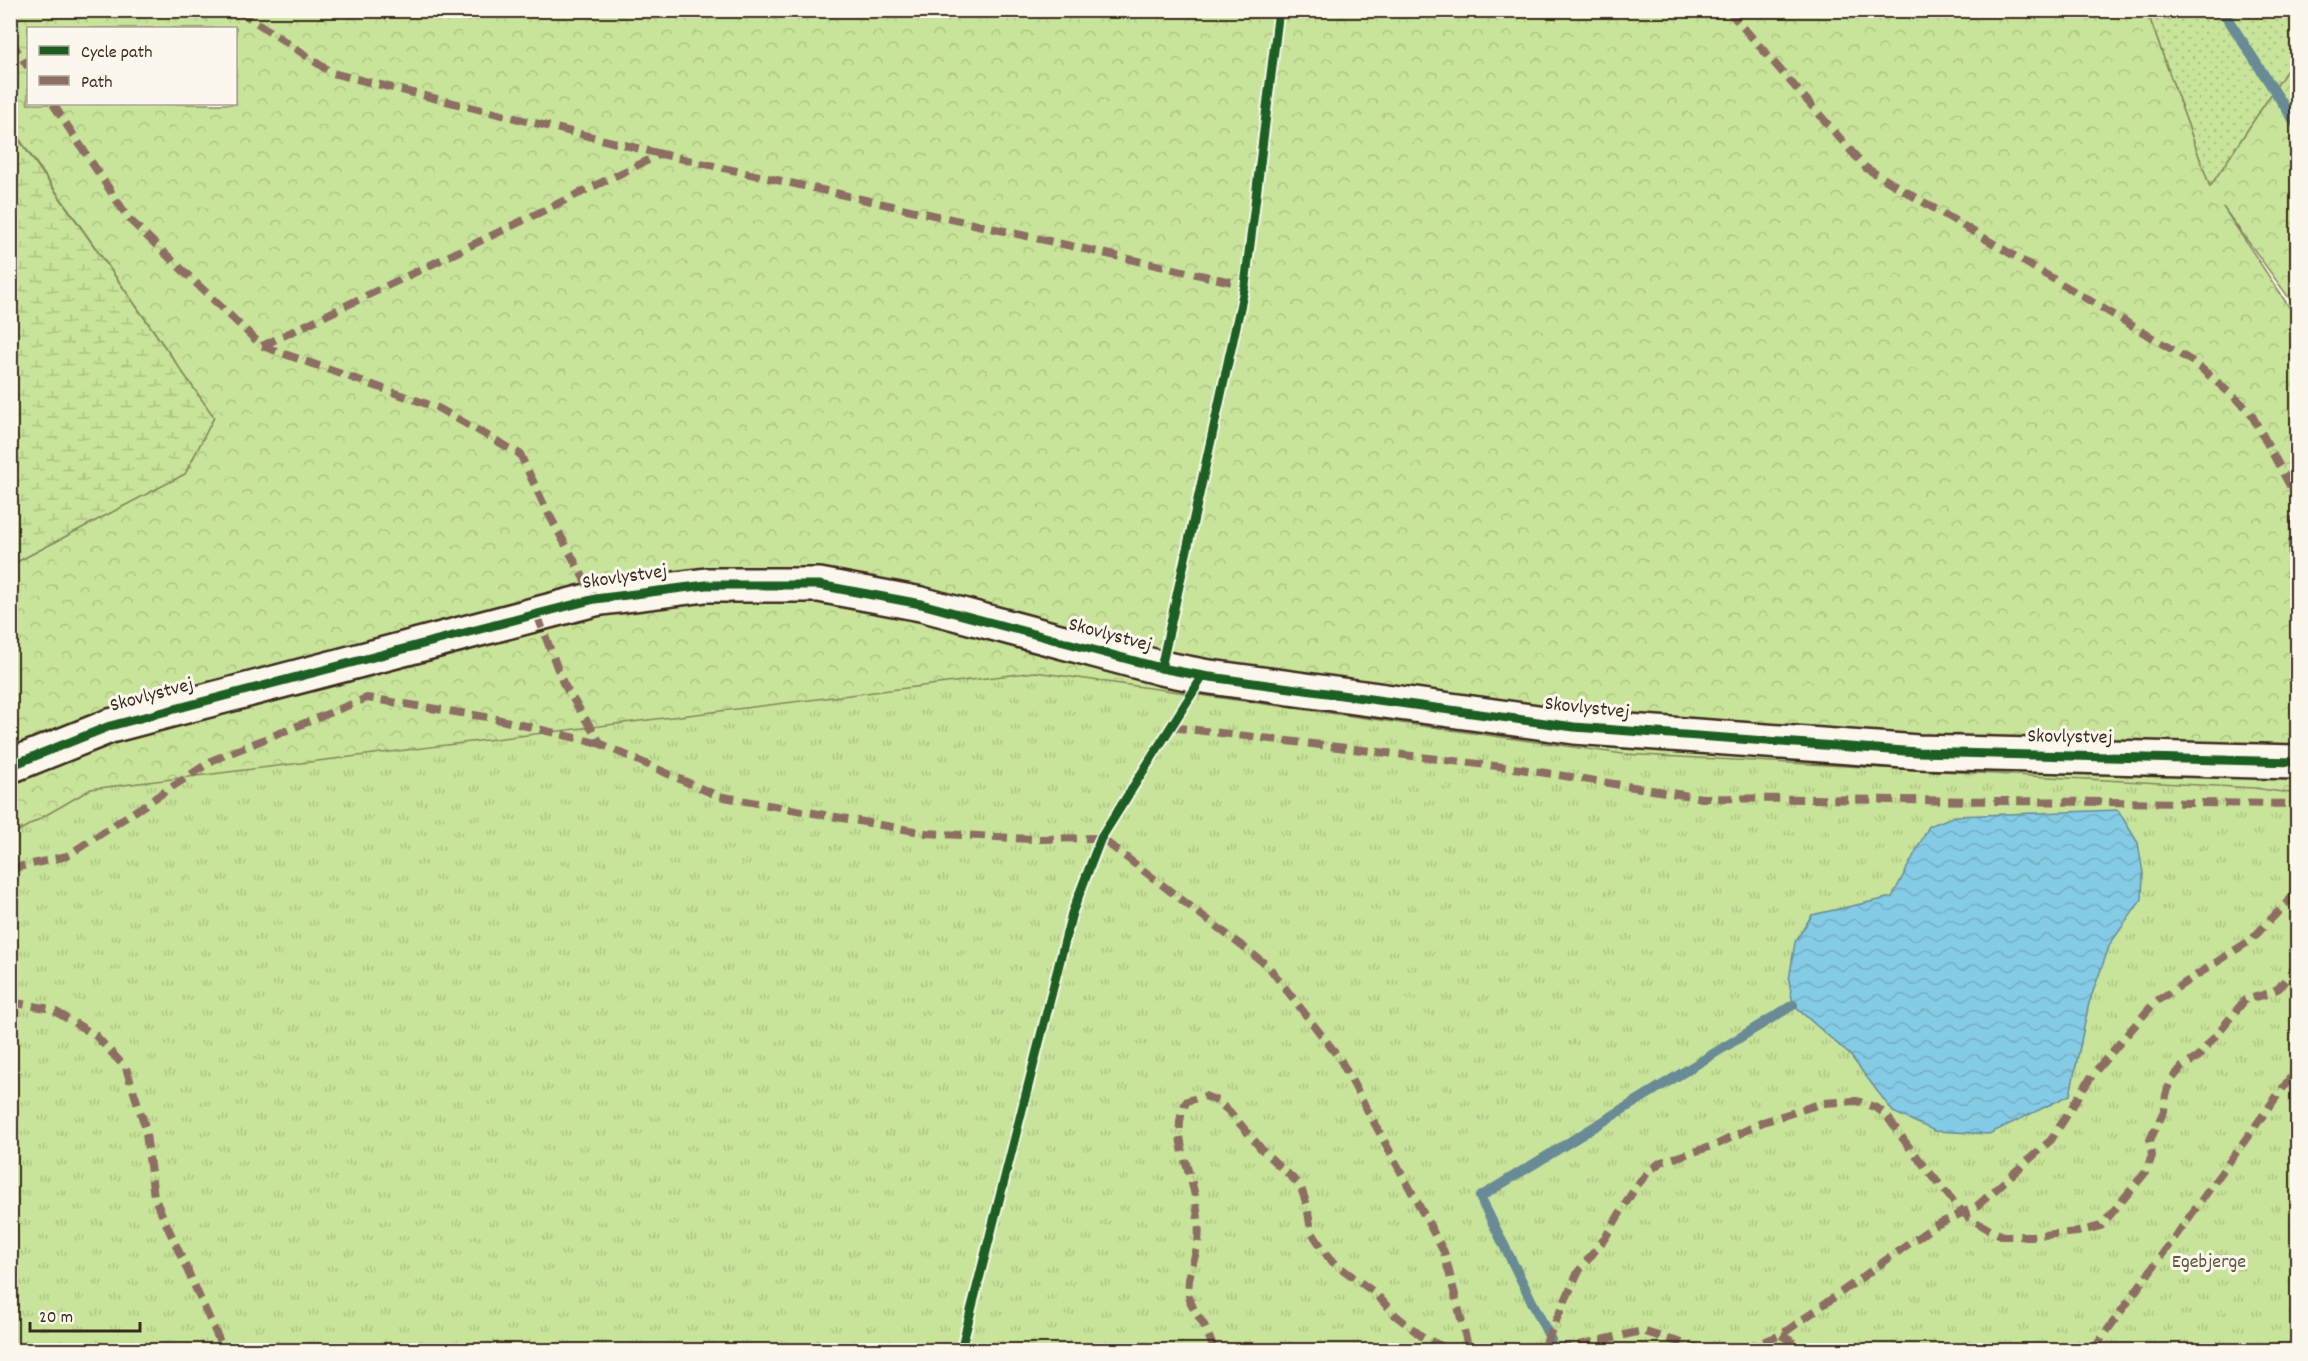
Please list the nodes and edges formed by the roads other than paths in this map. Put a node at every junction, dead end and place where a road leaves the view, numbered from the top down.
1 (2298, 762) edge
2 (10, 766) edge

1 - 2 street, Skovlystvej

